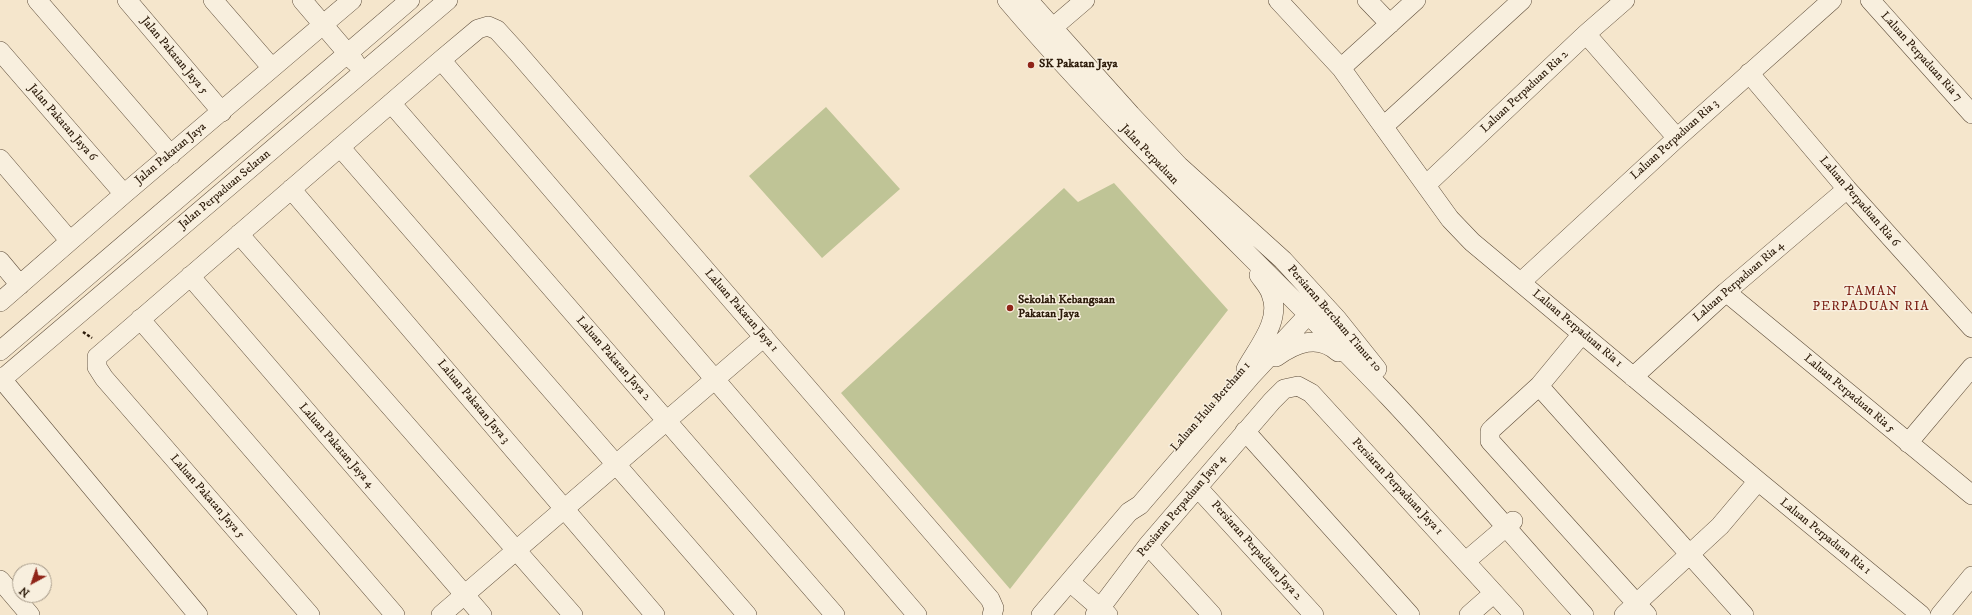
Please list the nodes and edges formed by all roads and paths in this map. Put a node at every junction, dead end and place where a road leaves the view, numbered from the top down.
1 (37, 0) edge
2 (127, 0) edge
3 (213, 0) edge
4 (302, 0) edge
5 (352, 0) edge
6 (410, 0) edge
7 (448, 0) edge
8 (1007, 0) edge
9 (1028, 0) edge
10 (1278, 0) edge
11 (1368, 0) edge
12 (1416, 0) edge
13 (1522, 0) edge
14 (1626, 0) edge
15 (1832, 0) edge
16 (1870, 0) edge
17 (1081, 1) edge
18 (1390, 24) junction
19 (323, 25) junction
20 (1046, 33) junction
21 (1586, 34) junction
22 (0, 51) edge
23 (347, 53) junction
24 (441, 60) junction
25 (272, 68) junction
26 (1341, 68) junction
27 (364, 72) junction
28 (1750, 73) junction
29 (391, 103) junction
30 (222, 112) junction
31 (1972, 114) edge
32 (1384, 126) junction
33 (1677, 138) junction
34 (340, 147) junction
35 (171, 155) junction
36 (0, 159) edge
37 (1426, 185) junction
38 (291, 189) junction
39 (1846, 189) junction
40 (124, 194) junction
41 (1212, 198) junction
42 (1209, 218) junction
43 (239, 234) junction
44 (70, 241) junction
45 (0, 261) edge
46 (190, 276) junction
47 (1520, 282) junction
48 (20, 285) junction
49 (1726, 292) junction
50 (0, 302) edge
51 (1305, 308) junction
52 (140, 319) junction
53 (72, 320) junction
54 (1972, 328) edge
55 (1582, 334) junction
56 (764, 337) junction
57 (1356, 344) junction
58 (107, 347) junction
59 (0, 350) edge
60 (1972, 367) edge
61 (1249, 372) junction
62 (1633, 377) junction
63 (1, 379) edge
64 (715, 380) junction
65 (1539, 386) junction
66 (1388, 397) junction
67 (1272, 401) joint
68 (666, 421) junction
69 (1245, 431) junction
70 (1908, 443) junction
71 (616, 465) junction
72 (1758, 481) junction
73 (1198, 488) junction
74 (1972, 495) edge
75 (564, 510) junction
76 (1509, 524) junction
77 (1148, 545) junction
78 (516, 551) junction
79 (1689, 556) junction
80 (1466, 561) junction
81 (1972, 576) edge
82 (0, 580) edge
83 (1070, 582) junction
84 (1494, 593) junction
85 (465, 595) junction
86 (1636, 611) edge
87 (1101, 613) edge
88 (30, 615) edge
89 (198, 615) edge
90 (310, 615) edge
91 (395, 615) edge
92 (441, 615) edge
93 (482, 615) edge
94 (573, 615) edge
95 (655, 615) edge
96 (746, 615) edge
97 (835, 615) edge
98 (917, 615) edge
99 (992, 615) edge
100 (1041, 615) edge
101 (1212, 615) edge
102 (1314, 615) edge
103 (1410, 615) edge
104 (1469, 615) edge
105 (1514, 615) edge
106 (1584, 615) edge
107 (1596, 615) edge
108 (1744, 615) edge
109 (1921, 615) edge
110 (1940, 615) edge

1 - 35 street
2 - 30 street, Jalan Pakatan Jaya 5
3 - 25 street
4 - 19 street
5 - 19 street, Jalan Pakatan Jaya
6 - 23 street, Jalan Perpaduan Selatan
7 - 27 street, Jalan Perpaduan Selatan
8 - 20 street, Jalan Perpaduan
9 - 20 street, Persiaran Bercham Timur 10
10 - 26 street, Laluan Perpaduan Ria 1
11 - 18 street
12 - 18 street
13 - 32 street
14 - 21 street, Laluan Perpaduan Ria 2
15 - 28 street, Laluan Perpaduan Ria 3
16 - 31 street, Laluan Perpaduan Ria 7
17 - 20 street
18 - 26 street
19 - 23 street
19 - 25 street, Jalan Pakatan Jaya
20 - 41 street, Persiaran Bercham Timur 10
20 - 42 street, Jalan Perpaduan
21 - 33 street
21 - 37 street, Laluan Perpaduan Ria 2
22 - 40 street, Jalan Pakatan Jaya 6
23 - 27 street
23 - 59 street, Jalan Perpaduan Selatan
24 - 29 street, Laluan Pakatan Jaya 1
24 - 56 street, Laluan Pakatan Jaya 1
24 - 64 street
25 - 30 street, Jalan Pakatan Jaya
26 - 32 street, Laluan Perpaduan Ria 1
27 - 53 street, Jalan Perpaduan Selatan
28 - 33 street, Laluan Perpaduan Ria 3
28 - 39 street, Laluan Perpaduan Ria 6
29 - 34 street, Laluan Pakatan Jaya 1
29 - 68 street, Laluan Pakatan Jaya 2
30 - 35 street, Jalan Pakatan Jaya
32 - 37 street, Laluan Perpaduan Ria 1
33 - 47 street, Laluan Perpaduan Ria 3
34 - 38 street, Laluan Pakatan Jaya 1
34 - 71 street
35 - 40 street, Jalan Pakatan Jaya
36 - 44 street
37 - 47 street, Laluan Perpaduan Ria 1
38 - 43 street, Laluan Pakatan Jaya 1
38 - 75 street, Laluan Pakatan Jaya 3
39 - 49 street, Laluan Perpaduan Ria 4
39 - 54 street, Laluan Perpaduan Ria 6
40 - 44 street, Jalan Pakatan Jaya
41 - 51 street
41 - 57 street, Persiaran Bercham Timur 10
42 - 51 street, Jalan Perpaduan
42 - 61 street
43 - 46 street, Laluan Pakatan Jaya 1
43 - 78 street
44 - 48 street, Jalan Pakatan Jaya
45 - 48 street
46 - 52 street, Laluan Pakatan Jaya 1
46 - 85 street, Laluan Pakatan Jaya 4
47 - 55 street, Laluan Perpaduan Ria 1
48 - 50 street, Jalan Pakatan Jaya
49 - 62 street, Laluan Perpaduan Ria 4
49 - 70 street, Laluan Perpaduan Ria 5
51 - 57 street
51 - 61 street, Laluan Hulu Bercham 1
51 - 66 street, Persiaran Bercham Timur 10
52 - 58 street, Laluan Pakatan Jaya 1
52 - 91 street
53 - 58 path
53 - 63 street, Jalan Perpaduan Selatan
55 - 62 street, Laluan Perpaduan Ria 1
55 - 65 street
56 - 64 street
56 - 99 street, Laluan Pakatan Jaya 1
57 - 76 street, Persiaran Bercham Timur 10
58 - 90 street, Laluan Pakatan Jaya 5
60 - 70 street
61 - 66 street
61 - 83 street, Laluan Hulu Bercham 1
62 - 72 street, Laluan Perpaduan Ria 1
63 - 89 street
64 - 68 street
64 - 98 street
65 - 79 street
65 - 86 street
66 - 76 street, Persiaran Bercham Timur 10
67 - 69 street, Persiaran Perpaduan Jaya 4
67 - 80 street, Persiaran Perpaduan Jaya 1
68 - 71 street
68 - 97 street, Laluan Pakatan Jaya 2
69 - 73 street, Persiaran Perpaduan Jaya 4
69 - 103 street
70 - 74 street, Laluan Perpaduan Ria 5
71 - 75 street
71 - 96 street
72 - 79 street
72 - 109 street, Laluan Perpaduan Ria 1
73 - 77 street, Persiaran Perpaduan Jaya 4
73 - 102 street, Persiaran Perpaduan Jaya 2
75 - 78 street
75 - 95 street, Laluan Pakatan Jaya 3
76 - 80 street
76 - 106 street, Persiaran Bercham Timur 10
76 - 107 street, Persiaran Bercham Timur 10
77 - 87 street, Persiaran Perpaduan Jaya 4
77 - 101 street
78 - 85 street
78 - 94 street
79 - 86 street
79 - 108 street
80 - 84 street, Persiaran Perpaduan Jaya 1
81 - 110 street
82 - 88 street
83 - 87 street
83 - 100 street, Laluan Hulu Bercham 1
84 - 104 street
84 - 105 street, Persiaran Perpaduan Jaya 1
85 - 92 street
85 - 93 street, Laluan Pakatan Jaya 4

